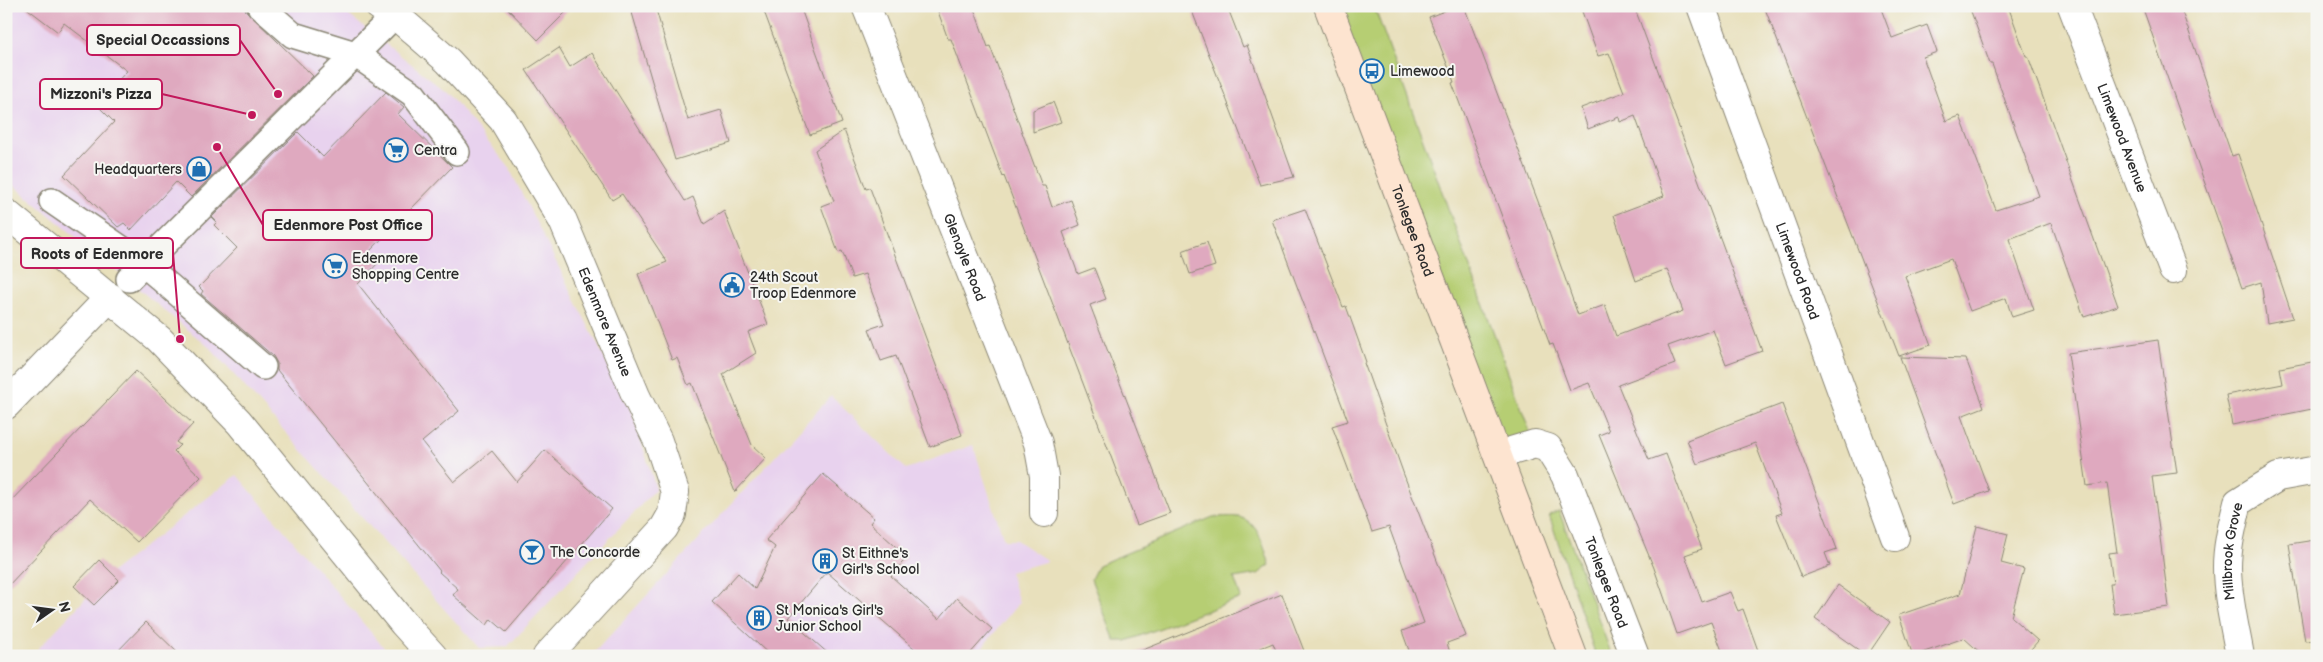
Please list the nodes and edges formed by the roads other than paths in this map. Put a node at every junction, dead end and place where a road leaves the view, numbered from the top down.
1 (260, 6) edge
2 (866, 6) edge
3 (1328, 6) edge
4 (1701, 6) edge
5 (2072, 6) edge
6 (393, 9) edge
7 (355, 54) junction
8 (457, 152) dead end
9 (52, 201) dead end
10 (6, 213) edge
11 (2173, 270) dead end
12 (137, 271) junction
13 (110, 297) junction
14 (264, 367) dead end
15 (6, 405) edge
16 (1498, 455) junction
17 (2317, 470) edge
18 (1044, 513) dead end
19 (1895, 537) dead end
20 (433, 656) edge
21 (547, 656) edge
22 (1573, 656) edge
23 (1635, 656) edge
24 (2240, 656) edge

1 - 7 street
2 - 18 street, Glenayle Road
3 - 16 main road, Tonlegee Road
4 - 19 street, Limewood Road
5 - 11 street, Limewood Avenue
6 - 7 street
6 - 21 street, Edenmore Avenue
7 - 8 street
7 - 12 street
9 - 12 street
10 - 13 street
12 - 14 street
13 - 15 street
13 - 20 street
16 - 22 main road, Tonlegee Road
16 - 23 street, Tonlegee Road
17 - 24 street, Millbrook Grove

